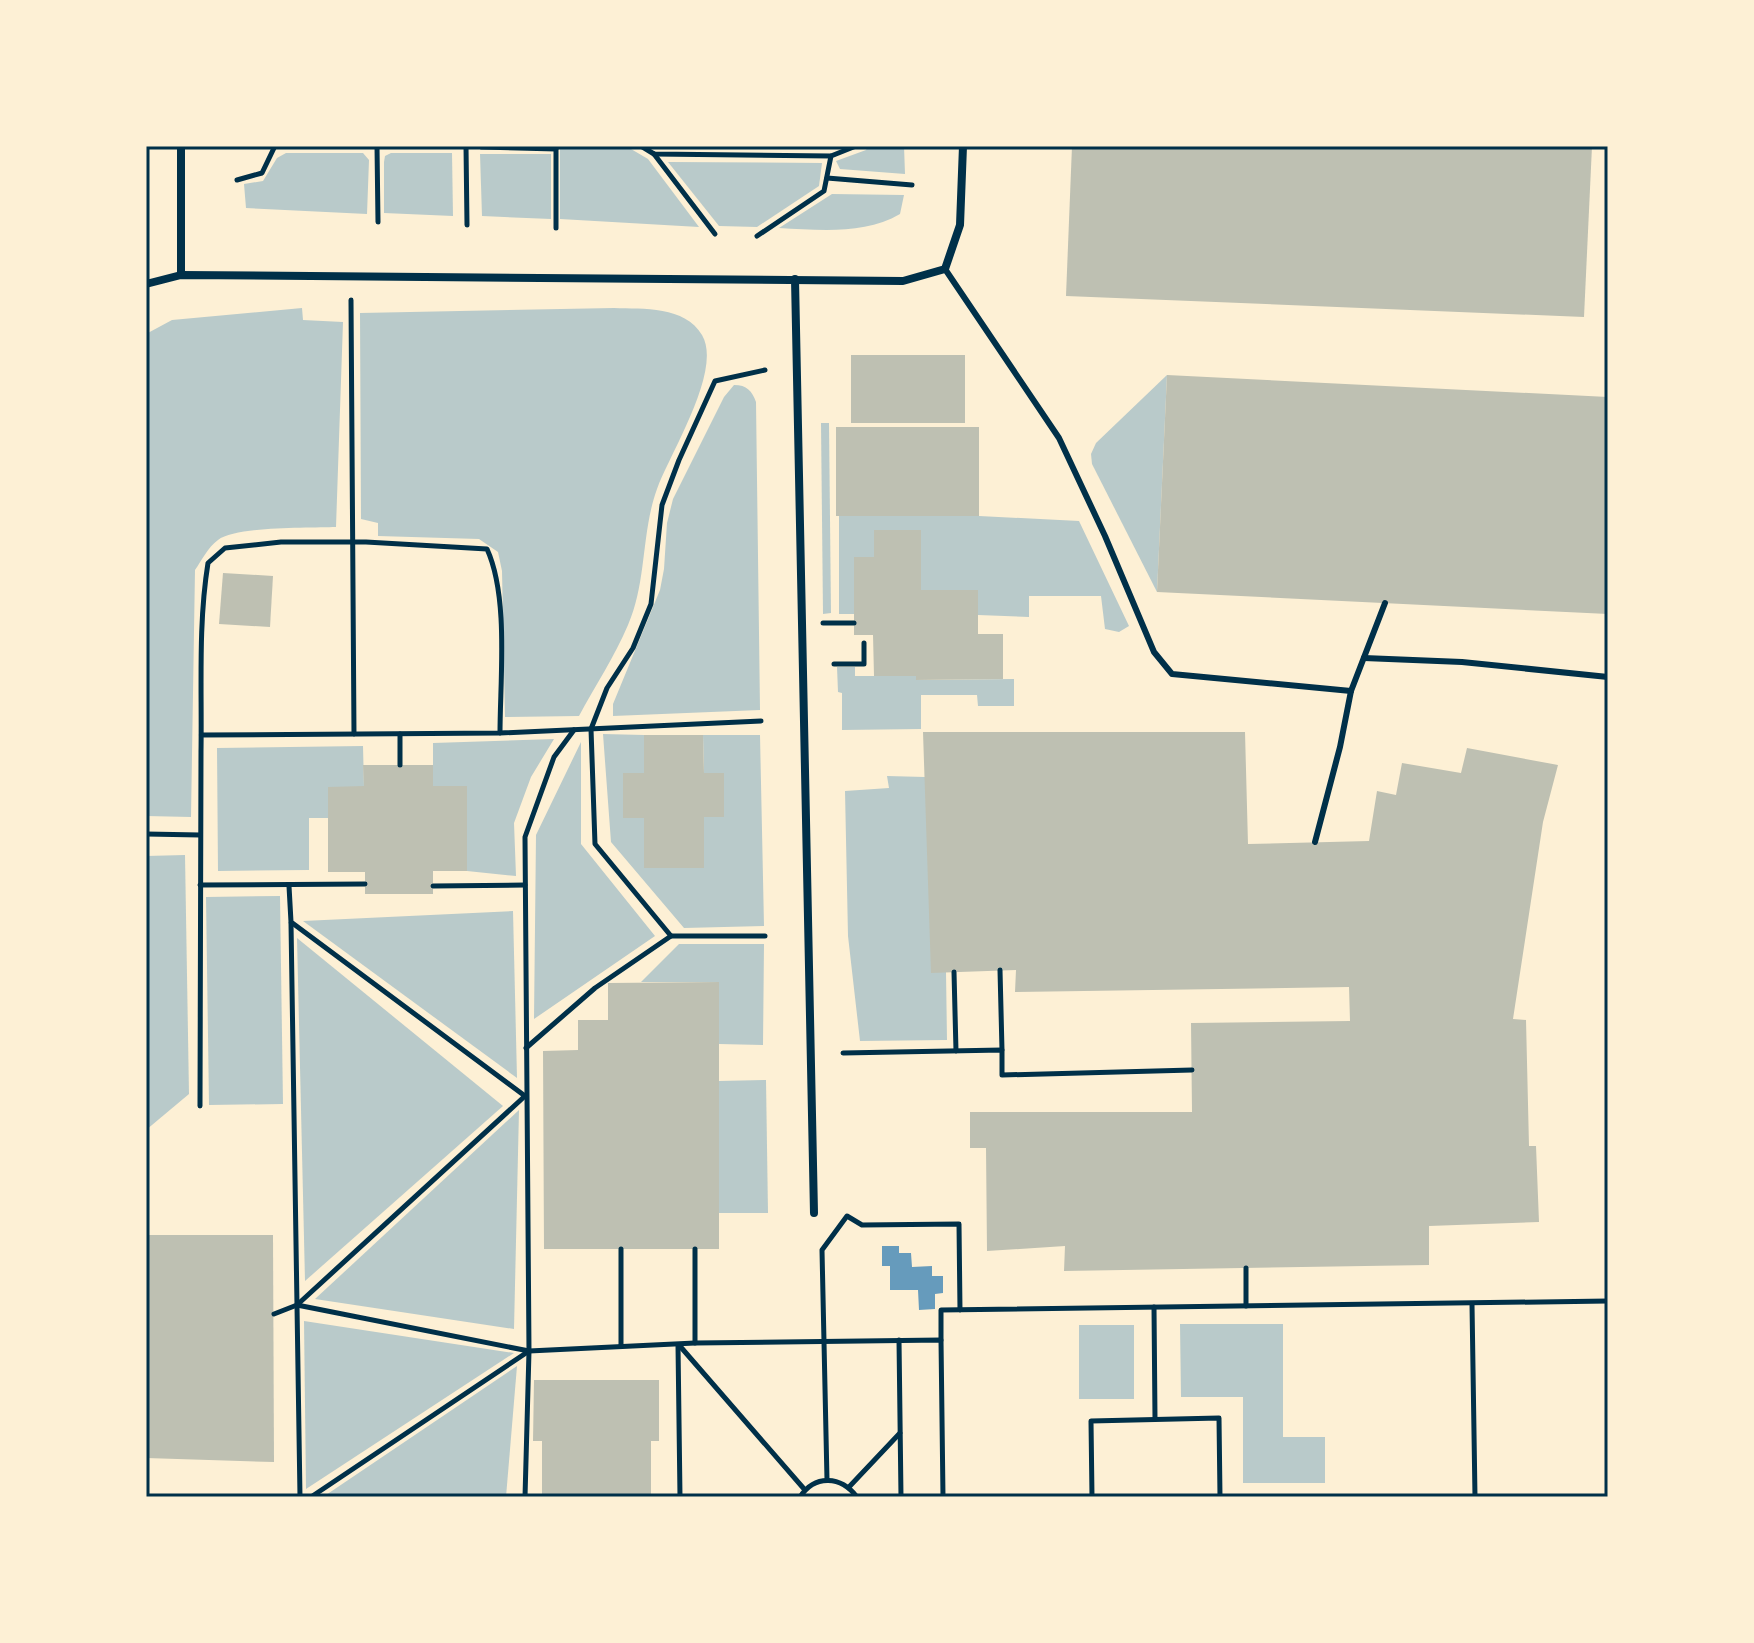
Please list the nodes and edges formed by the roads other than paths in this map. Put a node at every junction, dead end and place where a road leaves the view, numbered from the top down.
1 (181, 146) edge
2 (963, 146) edge
3 (945, 269) junction
4 (181, 275) junction
5 (795, 279) junction
6 (146, 284) edge
7 (1385, 603) dead end
8 (1364, 658) junction
9 (1608, 677) edge
10 (1351, 691) junction
11 (1315, 842) dead end
12 (814, 1213) dead end

1 - 4 street
2 - 3 street
3 - 5 street
3 - 10 lane
4 - 5 street
4 - 6 street
5 - 12 street
7 - 8 lane
8 - 9 lane
8 - 10 lane
10 - 11 lane

